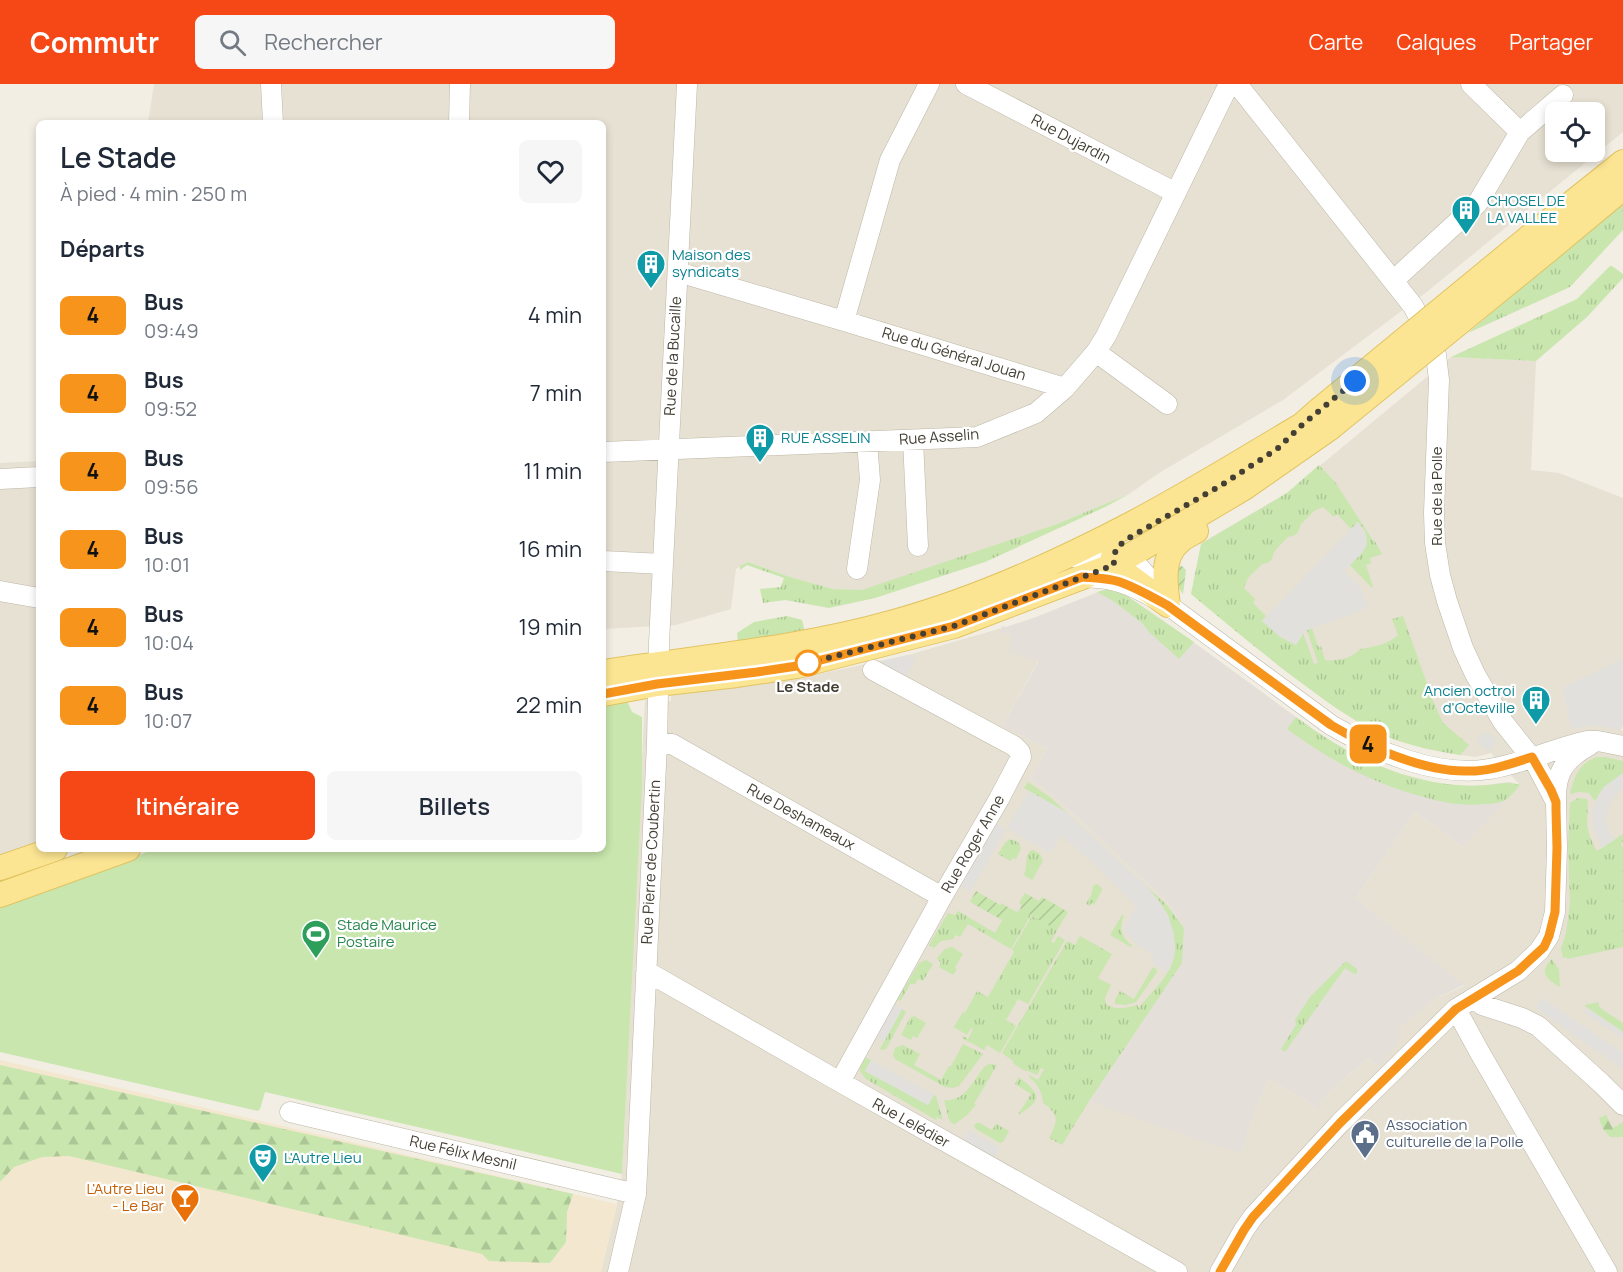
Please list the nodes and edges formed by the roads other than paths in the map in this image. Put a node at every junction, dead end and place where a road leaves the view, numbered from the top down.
1 (271, 84) edge
2 (460, 84) edge
3 (687, 84) edge
4 (929, 84) edge
5 (966, 84) edge
6 (1229, 84) edge
7 (1237, 84) edge
8 (1471, 84) edge
9 (1563, 95) dead end
10 (273, 120) edge
11 (459, 120) edge
12 (1520, 132) junction
13 (1623, 162) edge
14 (1623, 188) edge
15 (1176, 193) junction
16 (1540, 243) junction
17 (678, 273) junction
18 (1394, 281) junction
19 (844, 321) junction
20 (1096, 352) junction
21 (1065, 388) junction
22 (1167, 404) dead end
23 (1317, 421) junction
24 (913, 440) junction
25 (867, 442) junction
26 (669, 449) junction
27 (606, 452) edge
28 (36, 477) edge
29 (0, 479) edge
30 (918, 546) dead end
31 (1118, 558) junction
32 (606, 561) edge
33 (663, 564) junction
34 (856, 569) dead end
35 (1038, 569) junction
36 (1082, 577) junction
37 (0, 591) edge
38 (36, 597) edge
39 (1167, 605) junction
40 (873, 670) dead end
41 (606, 672) edge
42 (657, 674) junction
43 (606, 693) edge
44 (1598, 741) junction
45 (657, 743) junction
46 (1623, 746) edge
47 (1532, 757) junction
48 (1556, 802) junction
49 (46, 852) edge
50 (79, 852) edge
51 (120, 852) edge
52 (0, 868) edge
53 (0, 880) edge
54 (0, 895) edge
55 (942, 897) junction
56 (646, 974) junction
57 (1476, 997) junction
58 (1456, 1009) junction
59 (840, 1082) junction
60 (1623, 1105) edge
61 (290, 1112) dead end
62 (636, 1194) junction
63 (618, 1272) edge
64 (1177, 1272) edge
65 (1220, 1272) edge
66 (1606, 1272) edge

1 - 10 street
2 - 11 street
3 - 17 street, Rue de la Bucaille
4 - 19 street
5 - 15 street, Rue Dujardin
6 - 15 street, Rue Asselin
7 - 18 street, Rue de la Polle
8 - 12 street
9 - 12 street
12 - 18 street
13 - 16 main road
14 - 16 main road
15 - 20 street, Rue Asselin
16 - 23 main road, bridge
17 - 19 street, Rue du Général Jouan
17 - 26 street, Rue de la Bucaille
18 - 47 street, Rue de la Polle
19 - 21 street, Rue du Général Jouan
20 - 21 street, Rue Asselin
20 - 22 street
21 - 24 street, Rue Asselin
23 - 31 main road
23 - 35 main road
23 - 39 main road
24 - 25 street, Rue Asselin
24 - 30 street
25 - 26 street, Rue Asselin
25 - 34 street
26 - 27 street, Rue Asselin
26 - 33 street, Rue Pierre de Coubertin
28 - 29 street
31 - 35 street
31 - 36 main road
31 - 39 main road
32 - 33 street
33 - 42 street, Rue Pierre de Coubertin
35 - 42 main road
36 - 39 street
36 - 42 main road
37 - 38 street
39 - 47 street
40 - 55 street, Rue Roger Anne
41 - 42 main road
42 - 43 main road
42 - 45 street, Rue Pierre de Coubertin
44 - 46 street
44 - 47 street
44 - 48 street
45 - 55 street, Rue Deshameaux
45 - 56 street, Rue Pierre de Coubertin
47 - 48 street, Rue de la Polle
48 - 57 street, Rue de la Polle
49 - 52 main road
50 - 53 main road
51 - 54 main road
55 - 59 street, Rue Roger Anne
56 - 59 street, Rue Lelédier
56 - 62 street, Rue Pierre de Coubertin
57 - 58 street, Rue de la Polle
57 - 60 street
58 - 65 street, Rue de la Polle
58 - 66 street
59 - 64 street, Rue Lelédier
61 - 62 street, Rue Félix Mesnil
62 - 63 street, Rue Pierre de Coubertin

